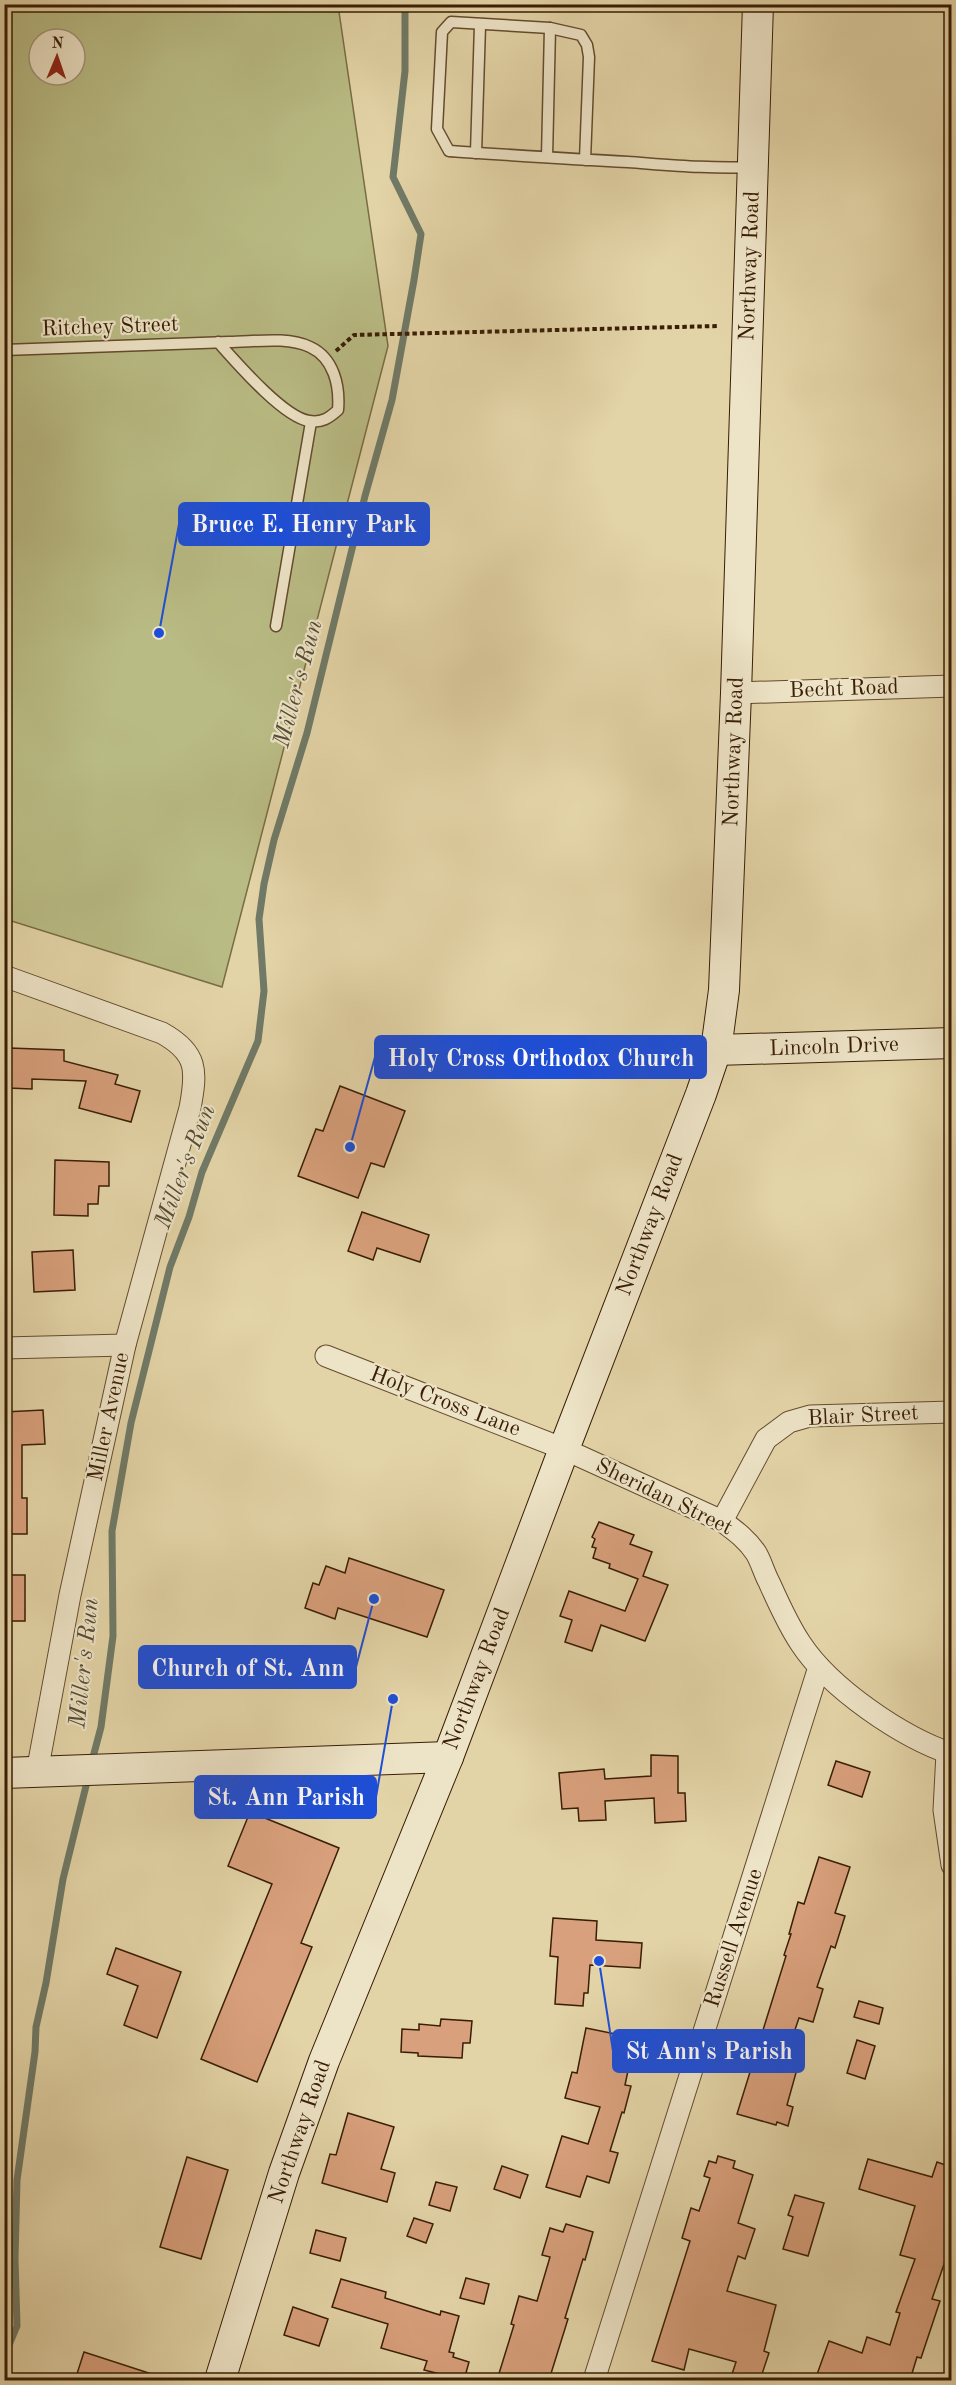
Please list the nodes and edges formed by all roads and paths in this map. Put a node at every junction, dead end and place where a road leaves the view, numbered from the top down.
1 (758, 4) edge
2 (480, 25) junction
3 (550, 28) junction
4 (477, 153) junction
5 (547, 157) junction
6 (585, 160) junction
7 (753, 167) junction
8 (718, 326) dead end
9 (218, 342) junction
10 (4, 350) edge
11 (326, 359) junction
12 (310, 422) junction
13 (276, 626) dead end
14 (951, 686) edge
15 (736, 693) junction
16 (4, 976) edge
17 (951, 1043) edge
18 (716, 1050) junction
19 (125, 1345) junction
20 (4, 1348) edge
21 (326, 1356) dead end
22 (951, 1412) edge
23 (564, 1449) junction
24 (722, 1521) junction
25 (819, 1667) junction
26 (949, 1753) edge
27 (448, 1757) junction
28 (36, 1772) junction
29 (4, 1773) edge
30 (951, 1865) edge
31 (220, 2380) edge
32 (594, 2380) edge

1 - 7 street, Northway Road
2 - 3 lane
2 - 4 lane
2 - 4 lane
3 - 5 lane
3 - 6 lane
4 - 5 lane
5 - 6 lane
6 - 7 lane
7 - 15 street, Northway Road
8 - 11 path
9 - 10 lane, Ritchey Street
9 - 11 lane, Ritchey Street
9 - 12 lane
11 - 12 lane
12 - 13 lane
14 - 15 street, Becht Road
15 - 18 street, Northway Road
16 - 19 street, Miller Avenue
17 - 18 street, Lincoln Drive
18 - 23 street, Northway Road
19 - 20 street
19 - 28 street, Miller Avenue
21 - 23 street, Holy Cross Lane
22 - 24 street, Blair Street
23 - 24 street, Sheridan Street
23 - 27 street, Northway Road
24 - 25 street, Sheridan Street
25 - 26 street, Sheridan Street
25 - 32 street, Russell Avenue
26 - 30 street
27 - 28 street
27 - 31 street, Northway Road
28 - 29 street

